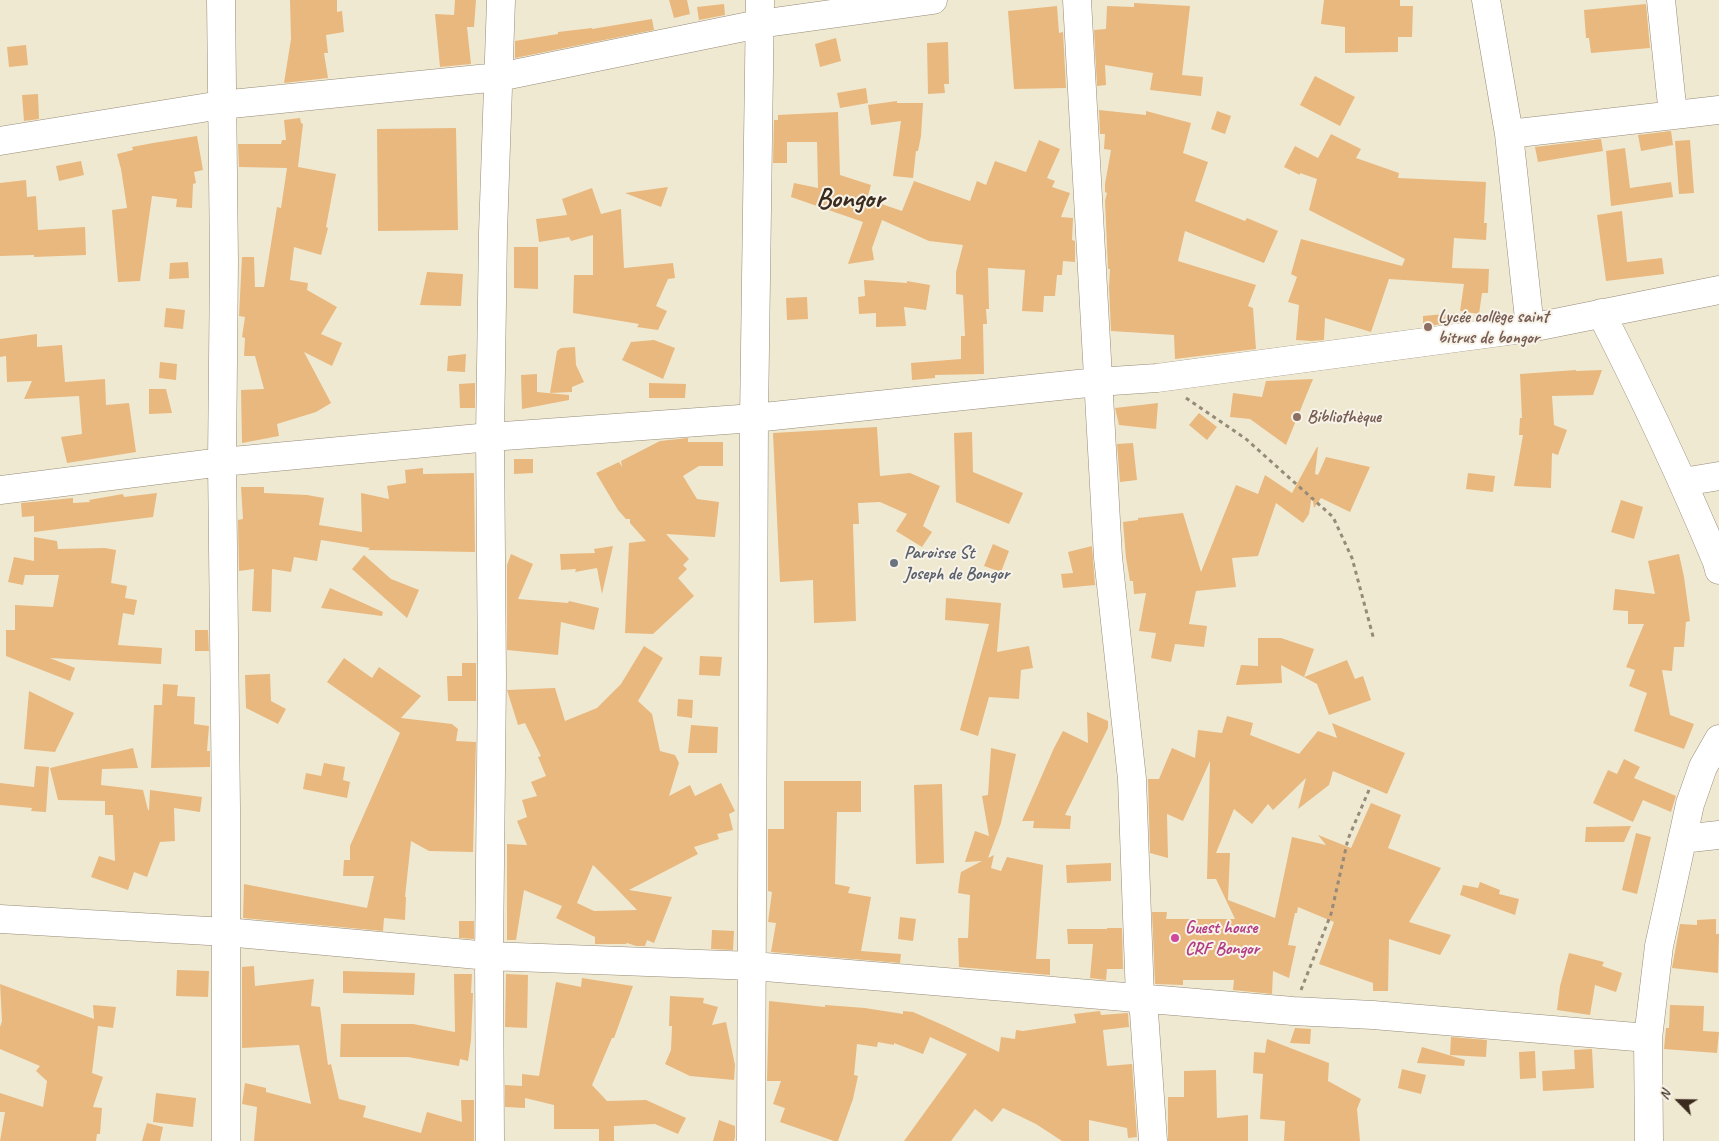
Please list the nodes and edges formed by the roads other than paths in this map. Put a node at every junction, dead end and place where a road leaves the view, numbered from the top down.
1 (221, 0) edge
2 (501, 0) edge
3 (933, 0) edge
4 (1077, 0) edge
5 (1486, 0) edge
6 (1661, 0) edge
7 (759, 12) edge
8 (499, 77) junction
9 (221, 105) junction
10 (1719, 110) edge
11 (1673, 115) junction
12 (1509, 134) junction
13 (0, 142) edge
14 (1719, 290) edge
15 (1601, 314) junction
16 (1530, 328) junction
17 (1098, 382) junction
18 (754, 418) junction
19 (490, 438) junction
20 (222, 462) junction
21 (1719, 476) edge
22 (1683, 482) junction
23 (0, 490) edge
24 (1718, 565) edge
25 (1719, 738) edge
26 (1719, 835) edge
27 (1682, 839) junction
28 (0, 919) edge
29 (226, 932) junction
30 (490, 956) junction
31 (753, 966) junction
32 (1140, 998) junction
33 (1648, 1038) junction
34 (226, 1141) edge
35 (490, 1141) edge
36 (751, 1141) edge
37 (1153, 1141) edge
38 (1649, 1141) edge

1 - 9 street
2 - 8 street
3 - 7 street
4 - 17 street
5 - 12 street
6 - 11 street
7 - 8 street
7 - 18 street
8 - 9 street
8 - 19 street
9 - 13 street
9 - 20 street
10 - 11 street
11 - 12 street
12 - 16 street
14 - 15 street
15 - 16 street
15 - 22 street
16 - 17 street
17 - 18 street
17 - 32 street
18 - 19 street
18 - 31 street
19 - 20 street
19 - 30 street
20 - 23 street
20 - 29 street
21 - 22 street
22 - 24 street
25 - 27 street
26 - 27 street
27 - 33 street
28 - 29 street
29 - 30 street
29 - 34 street
30 - 31 street
30 - 35 street
31 - 32 street
31 - 36 street
32 - 33 street
32 - 37 street
33 - 38 street

